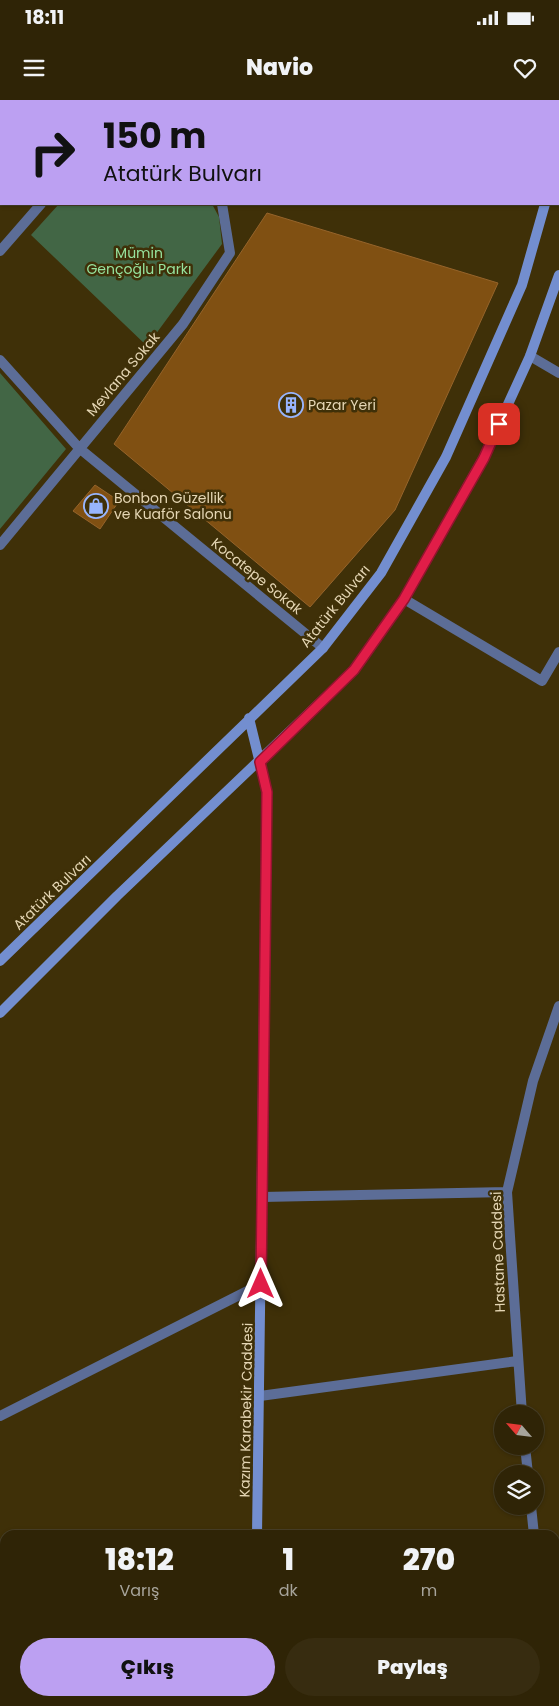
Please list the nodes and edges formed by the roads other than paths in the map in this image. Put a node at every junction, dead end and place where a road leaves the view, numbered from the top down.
1 (40, 205) edge
2 (222, 205) edge
3 (545, 205) edge
4 (0, 251) edge
5 (559, 275) edge
6 (530, 356) junction
7 (0, 360) edge
8 (559, 373) edge
9 (79, 448) junction
10 (0, 546) edge
11 (404, 599) junction
12 (322, 648) junction
13 (559, 652) edge
14 (249, 718) junction
15 (260, 762) junction
16 (0, 961) edge
17 (559, 1006) edge
18 (0, 1013) edge
19 (508, 1192) junction
20 (262, 1197) junction
21 (261, 1284) junction
22 (517, 1361) junction
23 (260, 1396) junction
24 (521, 1405) edge
25 (0, 1416) edge
26 (532, 1515) edge
27 (258, 1530) edge
28 (533, 1530) edge

1 - 4 street
2 - 9 street, Mevlana Sokak
3 - 12 main road, Atatürk Bulvarı
5 - 6 main road
6 - 8 street
6 - 11 main road
7 - 9 street, Kocatepe Sokak
9 - 10 street, Mevlana Sokak
9 - 12 street, Kocatepe Sokak
11 - 13 street
11 - 15 main road
12 - 14 main road, Atatürk Bulvarı
14 - 15 main road, Kazım Karabekir Caddesi
14 - 16 main road, Atatürk Bulvarı
15 - 18 main road
15 - 20 main road, Kazım Karabekir Caddesi
17 - 19 street, Hastane Caddesi
19 - 20 street
19 - 22 street, Hastane Caddesi
20 - 21 main road, Kazım Karabekir Caddesi
21 - 23 main road, Kazım Karabekir Caddesi
21 - 25 street
22 - 23 street
22 - 24 street, Hastane Caddesi
23 - 27 main road, Kazım Karabekir Caddesi
26 - 28 street

